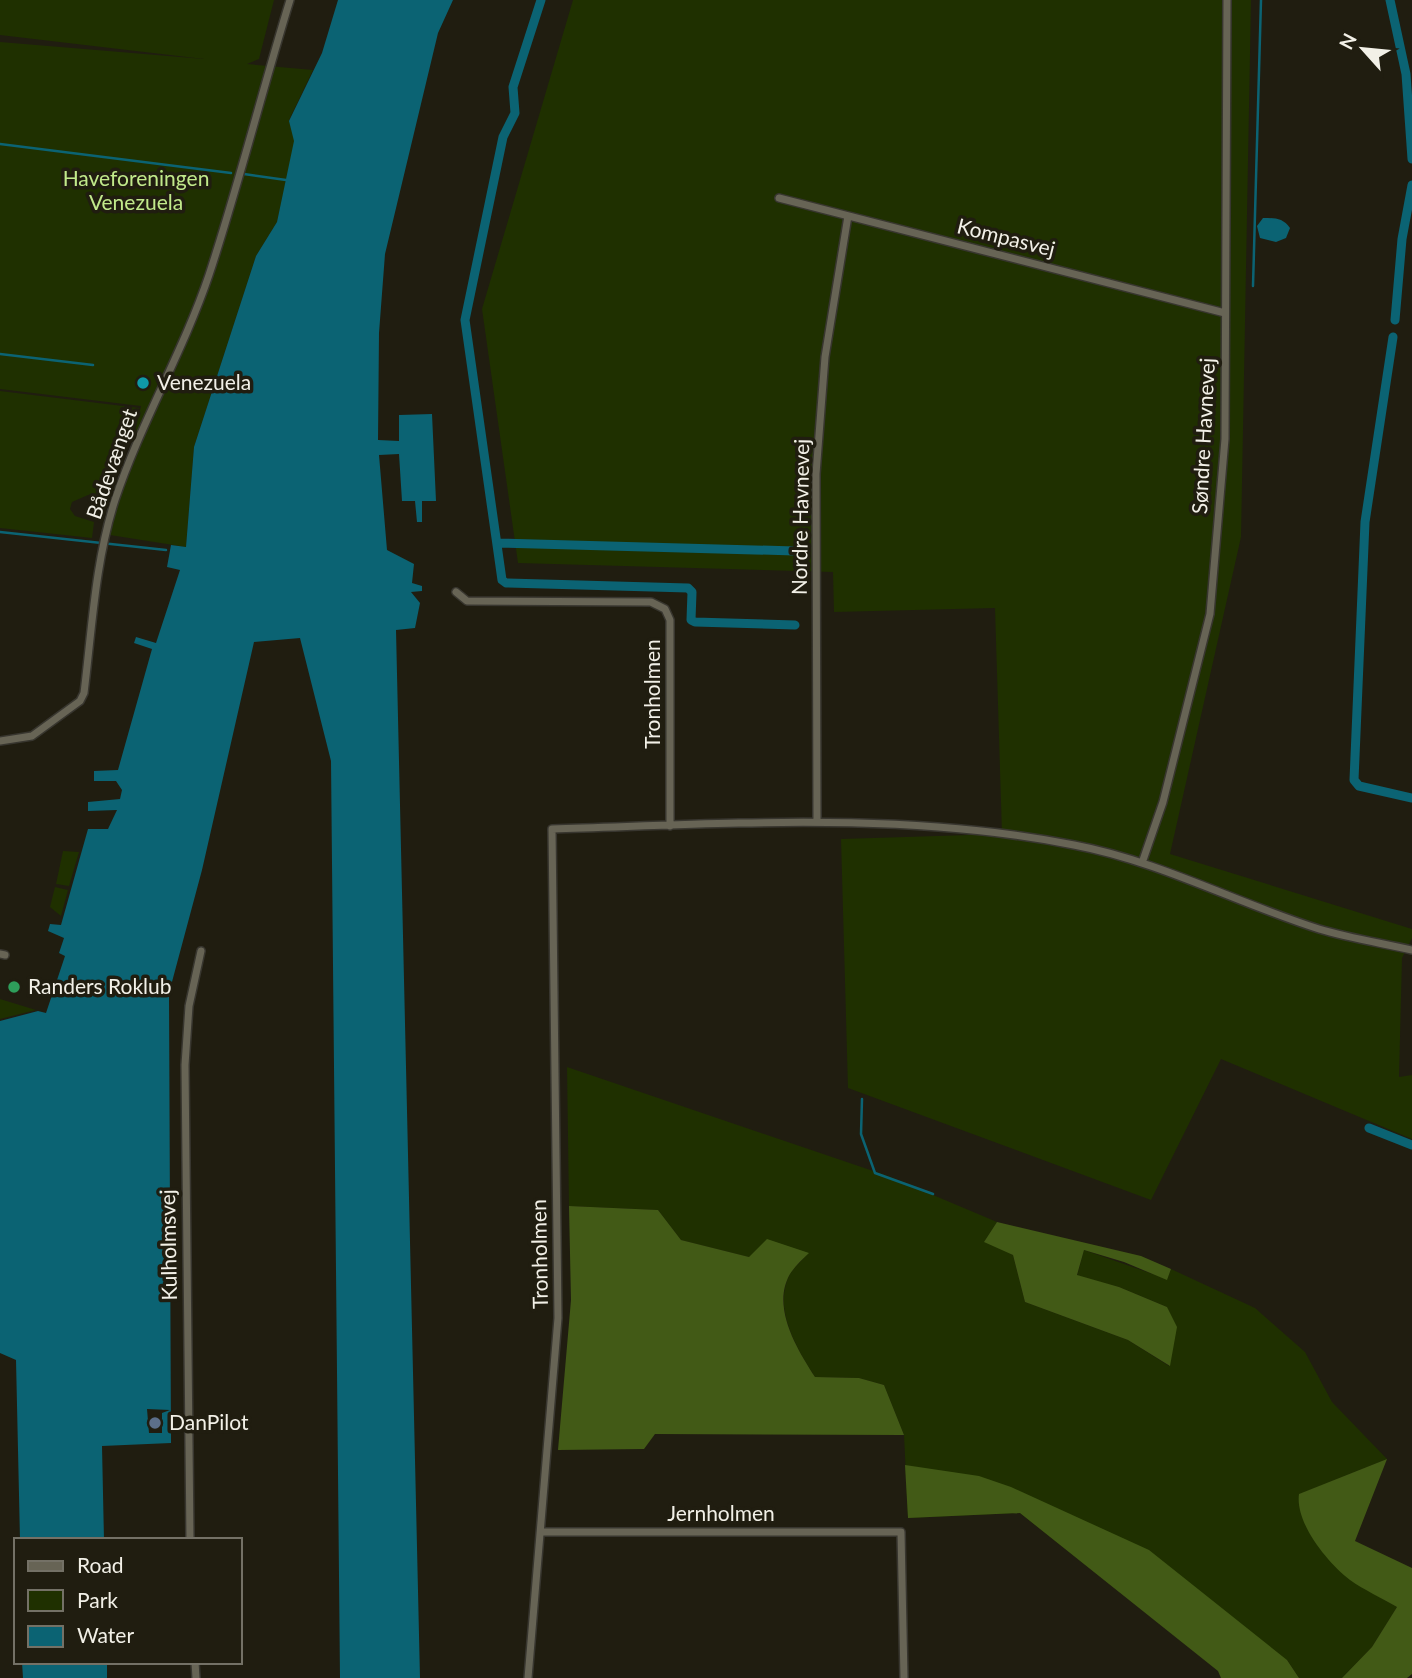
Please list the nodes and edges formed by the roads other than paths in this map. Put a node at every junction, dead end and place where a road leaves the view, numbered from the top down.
1 (290, 0) edge
2 (1227, 0) edge
3 (779, 198) dead end
4 (848, 216) junction
5 (1225, 313) junction
6 (456, 592) dead end
7 (0, 741) edge
8 (817, 821) junction
9 (670, 826) junction
10 (1142, 863) junction
11 (1412, 950) edge
12 (201, 951) dead end
13 (541, 1532) junction
14 (190, 1538) edge
15 (528, 1678) edge
16 (904, 1678) edge

1 - 7 street, Bådevænget
2 - 5 street, Søndre Havnevej
3 - 4 street, Kompasvej
4 - 5 street, Kompasvej
4 - 8 street, Nordre Havnevej
5 - 10 street, Søndre Havnevej
6 - 9 street, Tronholmen
8 - 9 street
8 - 10 street
9 - 13 street, Tronholmen
10 - 11 street
12 - 14 street, Kulholmsvej
13 - 15 street, Tronholmen
13 - 16 street, Jernholmen

